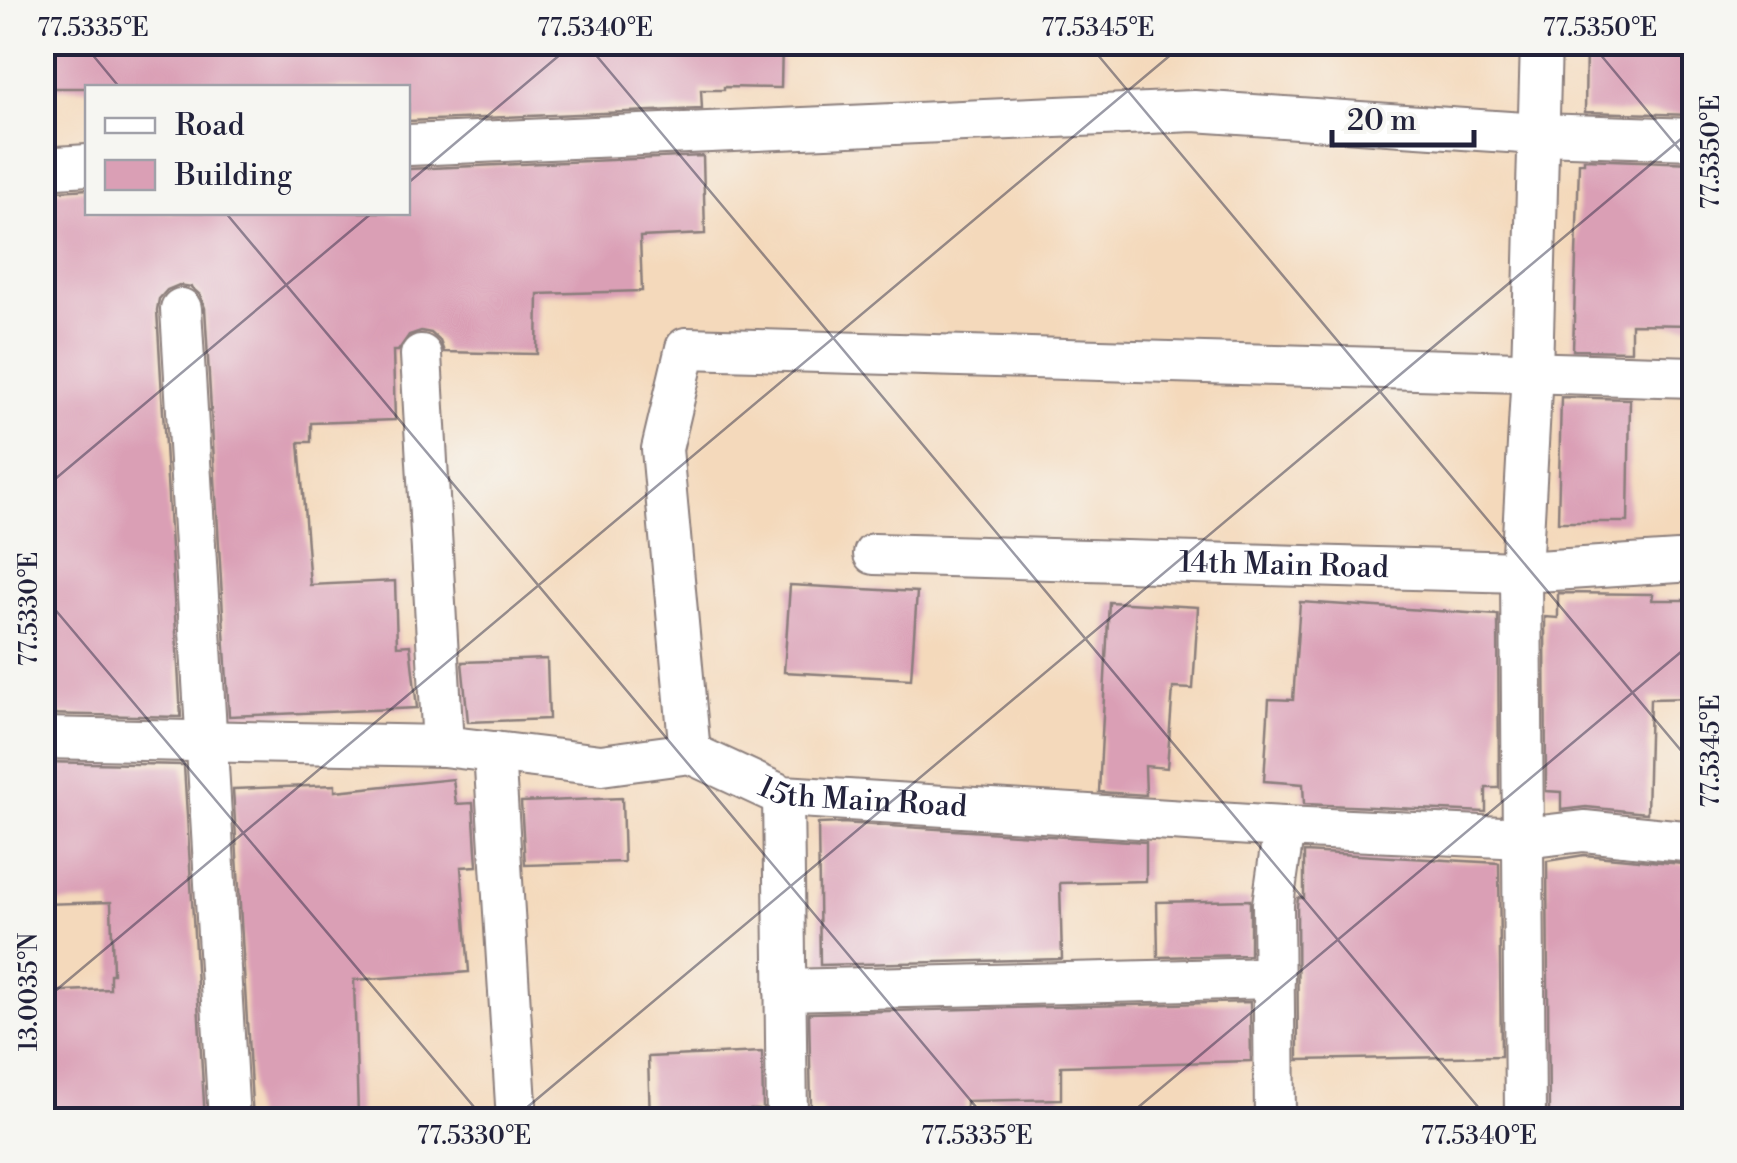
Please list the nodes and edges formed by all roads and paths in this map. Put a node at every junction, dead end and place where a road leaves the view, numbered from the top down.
1 (1541, 42) edge
2 (1539, 134) junction
3 (1694, 138) edge
4 (410, 145) edge
5 (85, 165) edge
6 (42, 168) edge
7 (180, 309) dead end
8 (421, 355) dead end
9 (1532, 371) junction
10 (1694, 377) edge
11 (874, 554) dead end
12 (1694, 562) edge
13 (1521, 572) junction
14 (42, 738) edge
15 (209, 743) junction
16 (443, 746) junction
17 (494, 752) junction
18 (690, 753) junction
19 (784, 796) junction
20 (1284, 828) junction
21 (1524, 838) junction
22 (1694, 842) edge
23 (1274, 978) junction
24 (786, 990) junction
25 (229, 1120) edge
26 (517, 1120) edge
27 (787, 1120) edge
28 (1275, 1120) edge
29 (1525, 1120) edge

1 - 2 street
2 - 3 street
2 - 4 street
2 - 9 street
5 - 6 street
7 - 15 street
8 - 16 street
9 - 10 street
9 - 13 street
9 - 18 street
11 - 13 street, 14th Main Road
12 - 13 street, 14th Main Road
13 - 21 street
14 - 15 street
15 - 16 street
15 - 25 street
16 - 17 street
17 - 18 street
17 - 26 street
18 - 19 street, 15th Main Road
19 - 20 street, 15th Main Road
19 - 24 street
20 - 21 street, 15th Main Road
20 - 23 street
21 - 22 street, 15th Main Road
21 - 29 street
23 - 24 street
23 - 28 street
24 - 27 street

